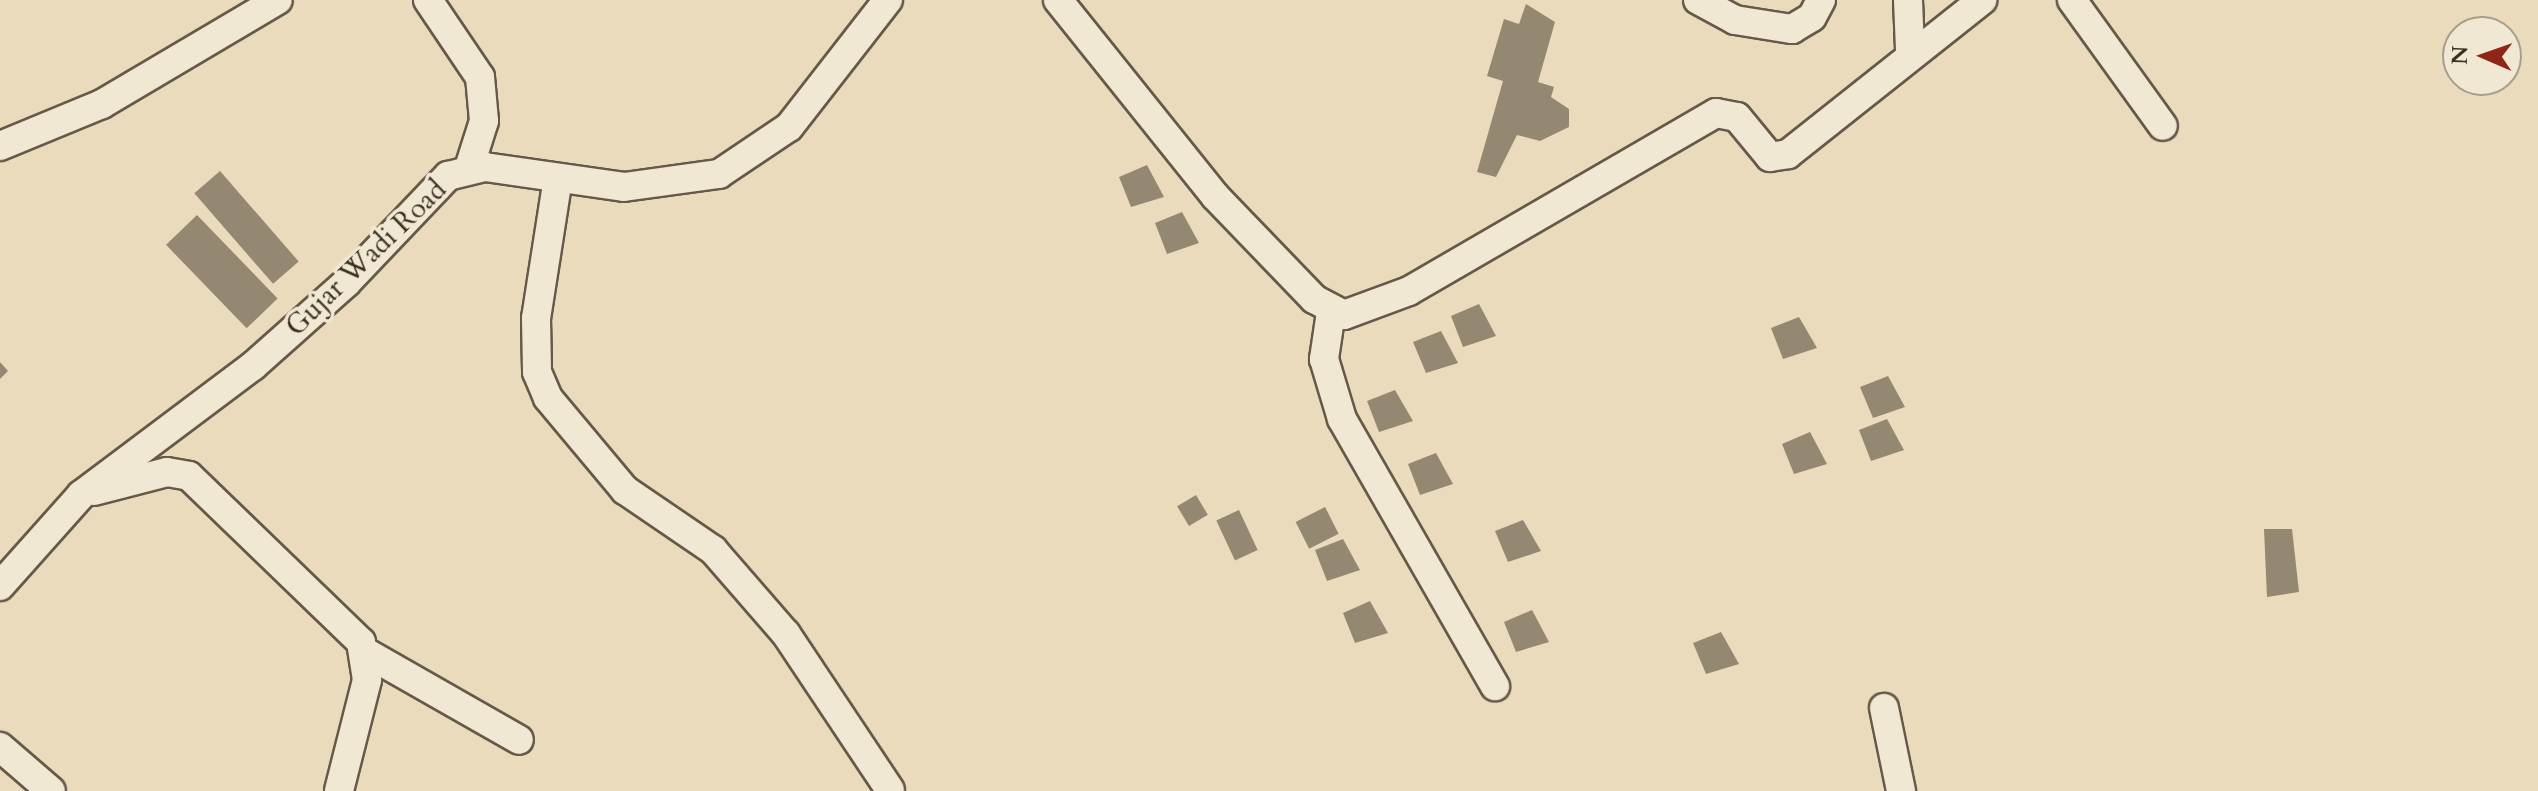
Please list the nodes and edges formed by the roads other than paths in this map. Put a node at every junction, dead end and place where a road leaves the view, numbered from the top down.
1 (278, 0) edge
2 (428, 0) edge
3 (888, 0) edge
4 (1058, 0) edge
5 (1698, 0) edge
6 (1821, 0) edge
7 (1908, 0) edge
8 (1982, 0) edge
9 (2072, 0) edge
10 (1910, 49) junction
11 (2163, 126) dead end
12 (0, 146) edge
13 (469, 168) junction
14 (558, 178) junction
15 (1331, 312) junction
16 (81, 495) junction
17 (0, 586) edge
18 (365, 652) junction
19 (1495, 686) dead end
20 (1884, 708) dead end
21 (519, 740) dead end
22 (0, 747) edge
23 (890, 790) edge
24 (51, 791) edge
25 (339, 791) edge
26 (1901, 791) edge

1 - 12 street
2 - 13 street
3 - 14 street, Gujar Wadi Road
4 - 15 street
5 - 6 street
7 - 10 street
8 - 10 street
9 - 11 street
10 - 15 street
13 - 14 street, Gujar Wadi Road
13 - 16 street, Gujar Wadi Road
14 - 23 street
15 - 19 street
16 - 17 street, Gujar Wadi Road
16 - 18 street
18 - 21 street
18 - 25 street
20 - 26 street
22 - 24 street

